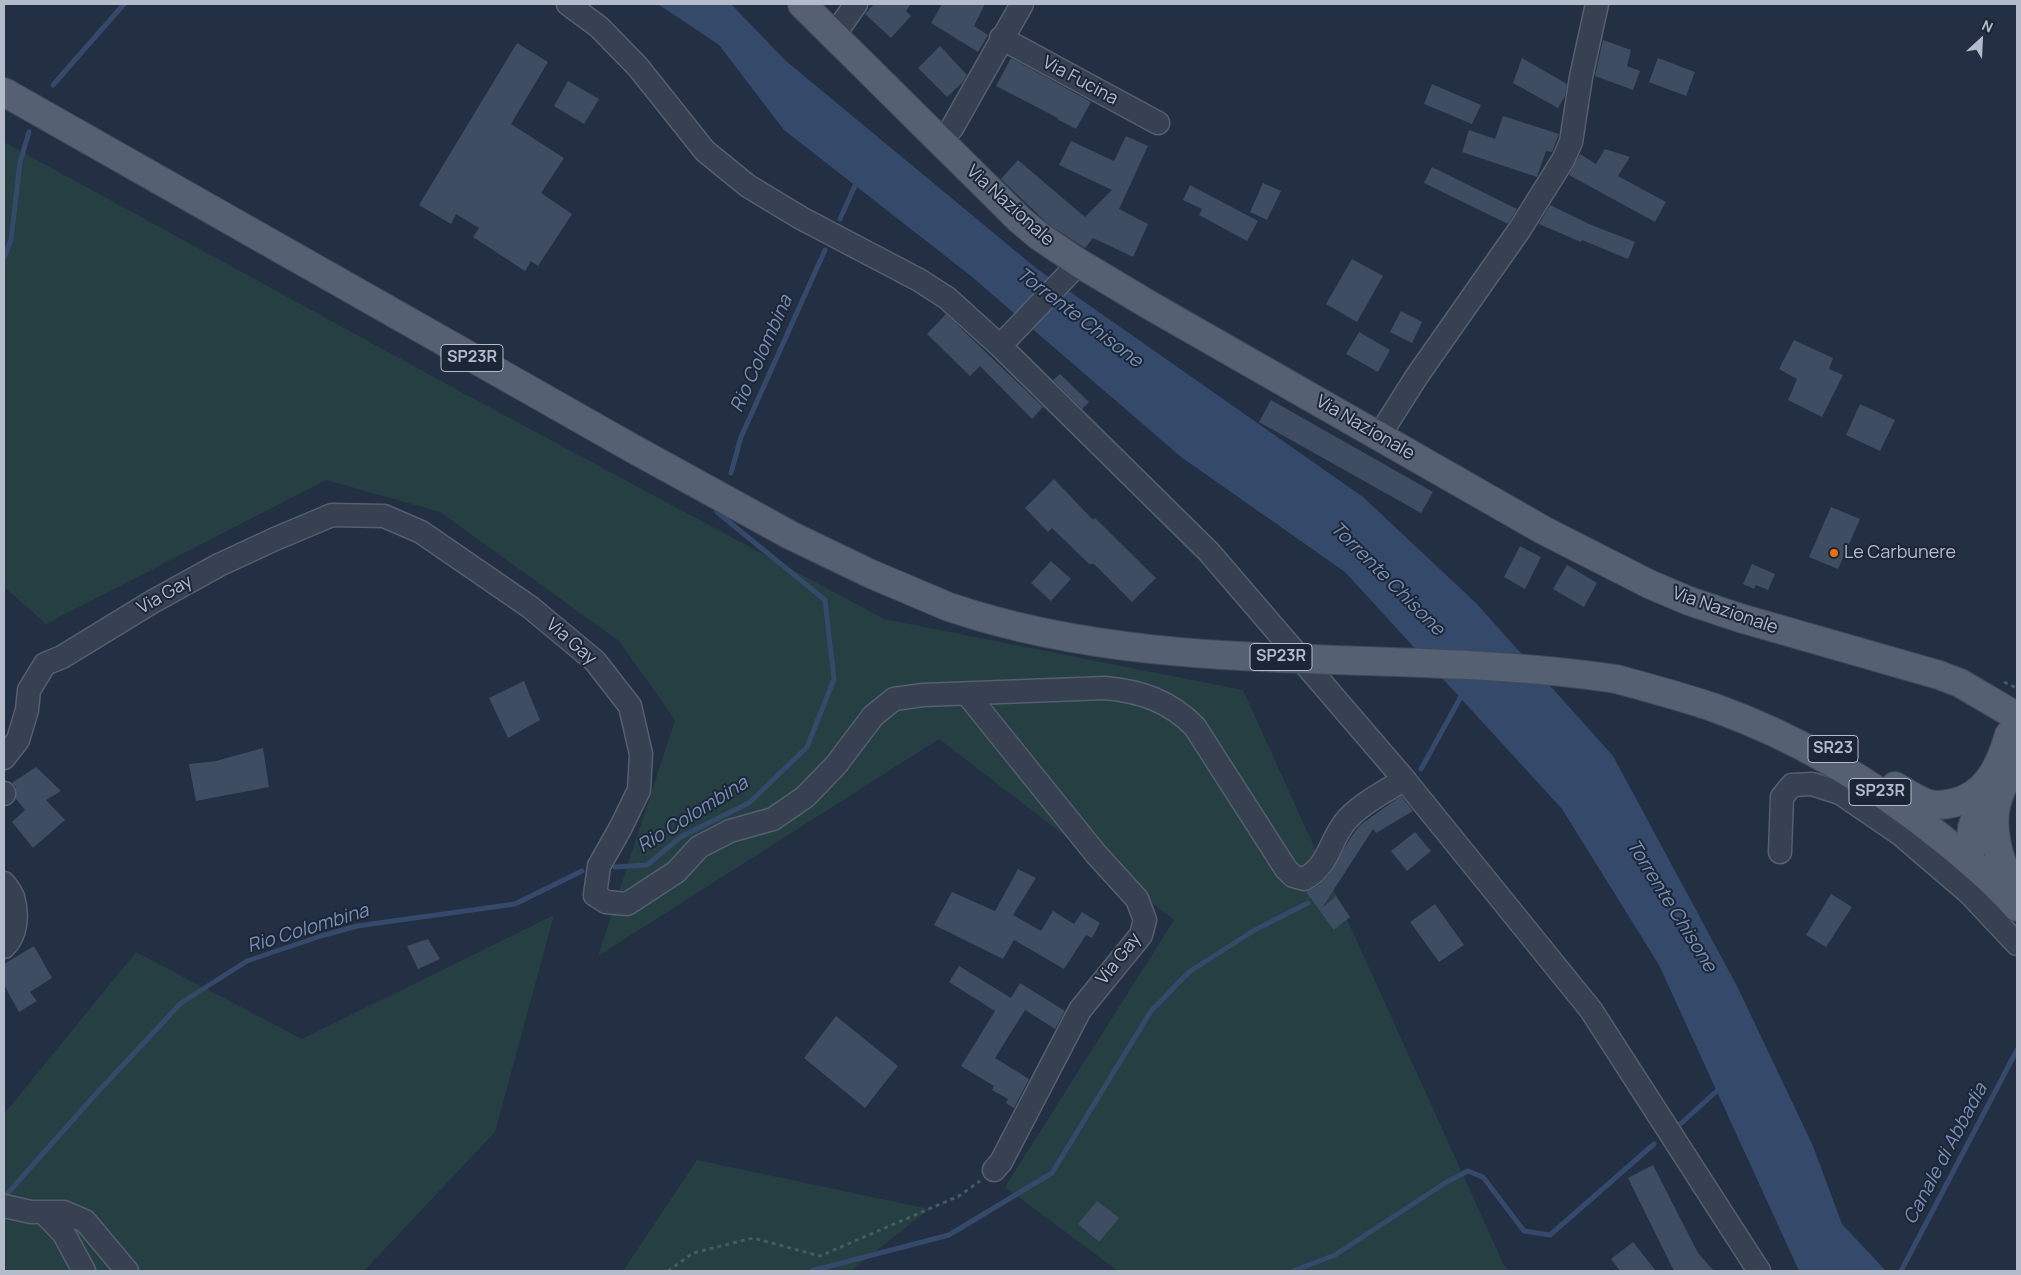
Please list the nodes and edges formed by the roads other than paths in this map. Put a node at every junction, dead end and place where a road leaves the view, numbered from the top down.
1 (568, 4) edge
2 (802, 4) edge
3 (856, 4) edge
4 (1022, 4) edge
5 (1598, 4) edge
6 (834, 35) junction
7 (1001, 38) junction
8 (4, 92) edge
9 (1158, 123) dead end
10 (941, 141) junction
11 (1079, 263) junction
12 (1000, 346) junction
13 (1379, 436) junction
14 (1668, 693) junction
15 (967, 694) junction
16 (2014, 731) edge
17 (4, 758) edge
18 (1404, 779) junction
19 (1987, 782) junction
20 (1780, 852) dead end
21 (1970, 861) junction
22 (4, 883) edge
23 (2017, 892) edge
24 (2017, 907) edge
25 (2017, 944) edge
26 (4, 947) edge
27 (994, 1170) road end
28 (4, 1206) edge
29 (44, 1213) junction
30 (84, 1271) edge
31 (127, 1271) edge
32 (1759, 1271) edge

1 - 12 street
2 - 6 main road, Via Nazionale
3 - 6 street
4 - 7 street
5 - 13 street
6 - 10 main road, Via Nazionale
7 - 9 street, Via Fucina
7 - 10 street
8 - 14 main road, SP23R, bridge
10 - 11 main road, Via Nazionale
11 - 12 street
11 - 13 main road, Via Nazionale
12 - 18 street
13 - 16 main road, Via Nazionale
14 - 19 main road, SR23
14 - 21 main road, SP23R
15 - 17 street, Via Gay
15 - 18 street, Via Gay
15 - 27 street, Via Gay
16 - 19 main road, SR23
16 - 23 main road
18 - 32 street
19 - 21 main road
20 - 25 street
21 - 24 main road, SP23R
22 - 26 street
28 - 29 street
29 - 30 street
29 - 31 street

